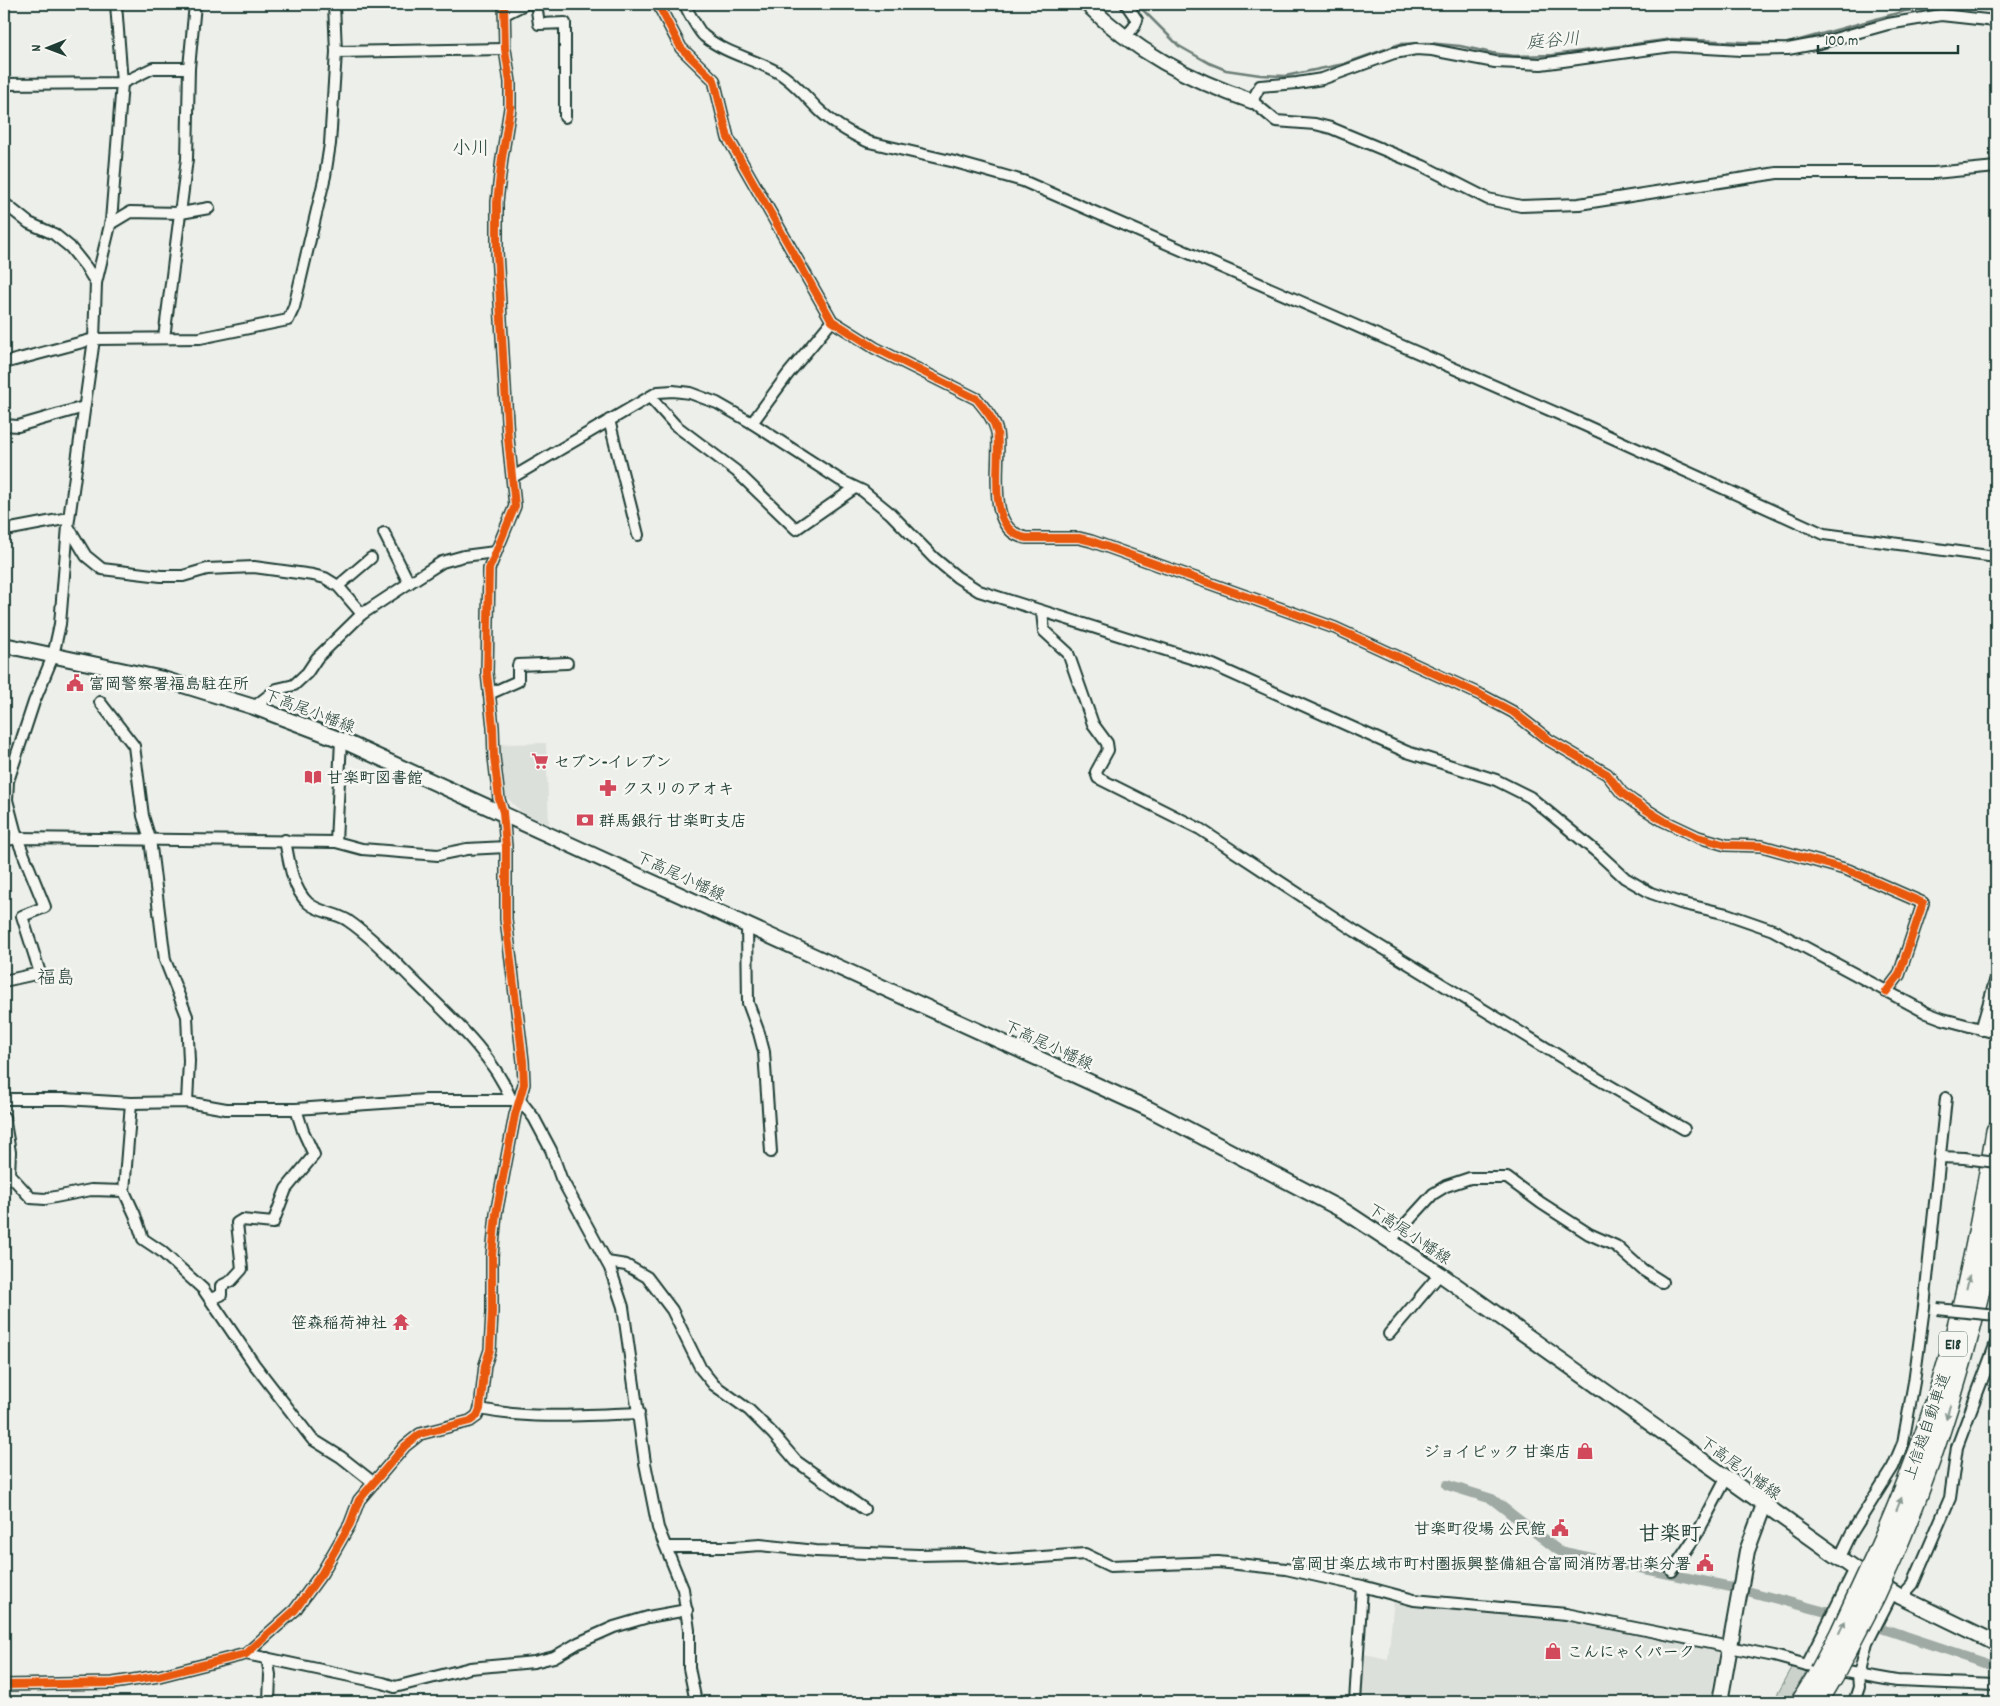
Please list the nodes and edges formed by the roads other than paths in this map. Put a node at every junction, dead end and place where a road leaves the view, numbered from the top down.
1 (116, 4) edge
2 (195, 4) edge
3 (334, 4) edge
4 (525, 4) edge
5 (536, 4) edge
6 (658, 4) edge
7 (685, 4) edge
8 (1087, 4) edge
9 (1126, 4) edge
10 (504, 9) edge
11 (1996, 21) edge
12 (1125, 37) junction
13 (505, 49) junction
14 (336, 52) junction
15 (189, 68) junction
16 (122, 83) junction
17 (4, 84) edge
18 (1252, 101) junction
19 (564, 117) dead end
20 (1996, 167) edge
21 (4, 203) edge
22 (209, 208) dead end
23 (181, 213) junction
24 (110, 224) junction
25 (96, 284) junction
26 (832, 321) junction
27 (164, 338) junction
28 (94, 339) junction
29 (4, 363) edge
30 (650, 397) junction
31 (84, 407) junction
32 (609, 420) junction
33 (752, 423) junction
34 (4, 425) edge
35 (513, 477) junction
36 (855, 488) junction
37 (69, 522) junction
38 (4, 529) edge
39 (384, 533) dead end
40 (638, 535) dead end
41 (495, 552) junction
42 (1996, 557) edge
43 (371, 558) dead end
44 (409, 583) junction
45 (338, 586) junction
46 (1042, 612) junction
47 (362, 614) junction
48 (4, 645) edge
49 (53, 656) junction
50 (567, 663) dead end
51 (489, 694) junction
52 (100, 702) dead end
53 (254, 707) junction
54 (341, 740) junction
55 (503, 812) junction
56 (17, 838) junction
57 (150, 839) junction
58 (285, 840) junction
59 (4, 841) edge
60 (336, 842) junction
61 (506, 847) junction
62 (746, 924) junction
63 (1996, 978) edge
64 (4, 981) edge
65 (1886, 992) junction
66 (1981, 1030) junction
67 (1996, 1033) edge
68 (1946, 1098) dead end
69 (4, 1099) edge
70 (516, 1100) junction
71 (187, 1102) junction
72 (131, 1104) junction
73 (296, 1109) junction
74 (4, 1117) edge
75 (1684, 1129) dead end
76 (1996, 1131) edge
77 (772, 1152) dead end
78 (1940, 1157) junction
79 (1996, 1162) edge
80 (7, 1173) edge
81 (124, 1191) junction
82 (1996, 1211) edge
83 (1391, 1240) junction
84 (607, 1262) junction
85 (1440, 1274) junction
86 (1662, 1282) dead end
87 (210, 1299) junction
88 (1924, 1307) junction
89 (1996, 1315) edge
90 (1389, 1334) dead end
91 (1996, 1343) edge
92 (480, 1409) junction
93 (639, 1413) junction
94 (1727, 1477) junction
95 (374, 1483) junction
96 (1764, 1504) junction
97 (864, 1509) dead end
98 (667, 1547) junction
99 (1887, 1551) junction
100 (1840, 1557) junction
101 (1855, 1569) junction
102 (1672, 1570) dead end
103 (1362, 1586) junction
104 (1897, 1595) junction
105 (687, 1610) junction
106 (1996, 1642) edge
107 (1729, 1648) junction
108 (246, 1654) junction
109 (267, 1658) junction
110 (1820, 1670) junction
111 (1858, 1674) junction
112 (4, 1685) edge
113 (1996, 1685) edge
114 (269, 1702) edge
115 (696, 1702) edge
116 (1355, 1702) edge
117 (1720, 1702) edge
118 (1801, 1702) edge
119 (1818, 1702) edge
120 (1854, 1702) edge

1 - 16 street
2 - 15 street
3 - 14 street
4 - 10 street
5 - 19 street
6 - 26 street
7 - 42 street
8 - 12 main road
9 - 12 street
10 - 13 street
11 - 18 street
12 - 18 main road
13 - 14 street
13 - 35 street
14 - 27 street
15 - 16 street
15 - 23 street
16 - 17 street
16 - 24 street
18 - 20 street
21 - 25 street
22 - 23 street
23 - 24 street
23 - 27 street
24 - 25 street
25 - 28 street
26 - 33 street
26 - 65 street
27 - 28 street
28 - 29 street
28 - 31 street
30 - 32 street
30 - 33 street
30 - 36 street
31 - 34 street
31 - 37 street
32 - 35 street
32 - 40 street
33 - 36 street
35 - 41 street
36 - 46 street
37 - 38 street
37 - 45 street
37 - 49 street
39 - 44 street
41 - 44 street
41 - 51 street
43 - 45 street
44 - 47 street
45 - 47 street
46 - 65 street
46 - 75 street
47 - 53 street
48 - 49 main road, 下高尾小幡線
49 - 53 main road, 下高尾小幡線
49 - 56 street
50 - 51 street
51 - 55 street
52 - 57 street
53 - 54 main road, 下高尾小幡線
54 - 55 main road, 下高尾小幡線
54 - 60 street
55 - 61 street
55 - 62 main road, 下高尾小幡線
56 - 57 street
56 - 59 street
56 - 64 street
57 - 58 street
57 - 71 street
58 - 60 street
58 - 70 street
60 - 61 street
61 - 70 street
62 - 77 street
62 - 83 main road, 下高尾小幡線
63 - 66 street
65 - 66 street
66 - 67 street
68 - 78 street
69 - 72 street
70 - 73 street
70 - 84 street
70 - 92 street
71 - 72 street
71 - 73 street
72 - 81 street
73 - 87 street
74 - 80 street
99 -> 76 highway, 上信越自動車道 / E18
78 - 79 street, bridge
78 - 88 street
80 - 81 street
81 - 87 street
82 -> 99 highway, 上信越自動車道 / E18
83 - 85 main road, 下高尾小幡線
83 - 86 street
84 - 93 street
84 - 97 street
85 - 90 street
85 - 94 main road, 下高尾小幡線
87 - 95 street
88 - 89 street, bridge
88 - 100 street
91 - 104 street
92 - 93 street
92 - 95 street
93 - 98 street
94 - 96 main road, 下高尾小幡線
94 - 102 street
95 - 108 street
96 - 100 main road, 下高尾小幡線
96 - 107 main road
98 - 103 street
98 - 105 street
99 - 110 highway, 上信越自動車道 / E18, bridge
100 - 101 main road, 下高尾小幡線
101 - 104 main road, 下高尾小幡線
101 - 110 street
103 - 107 street
103 - 116 street
104 - 106 main road, 下高尾小幡線
104 - 111 street
105 - 109 street
105 - 115 street
107 - 110 street
107 - 117 main road
108 - 109 street
108 - 112 street
109 - 114 street
110 - 111 street
110 - 118 highway, 上信越自動車道 / E18
110 - 119 highway, 上信越自動車道 / E18
111 - 113 street
111 - 120 street

